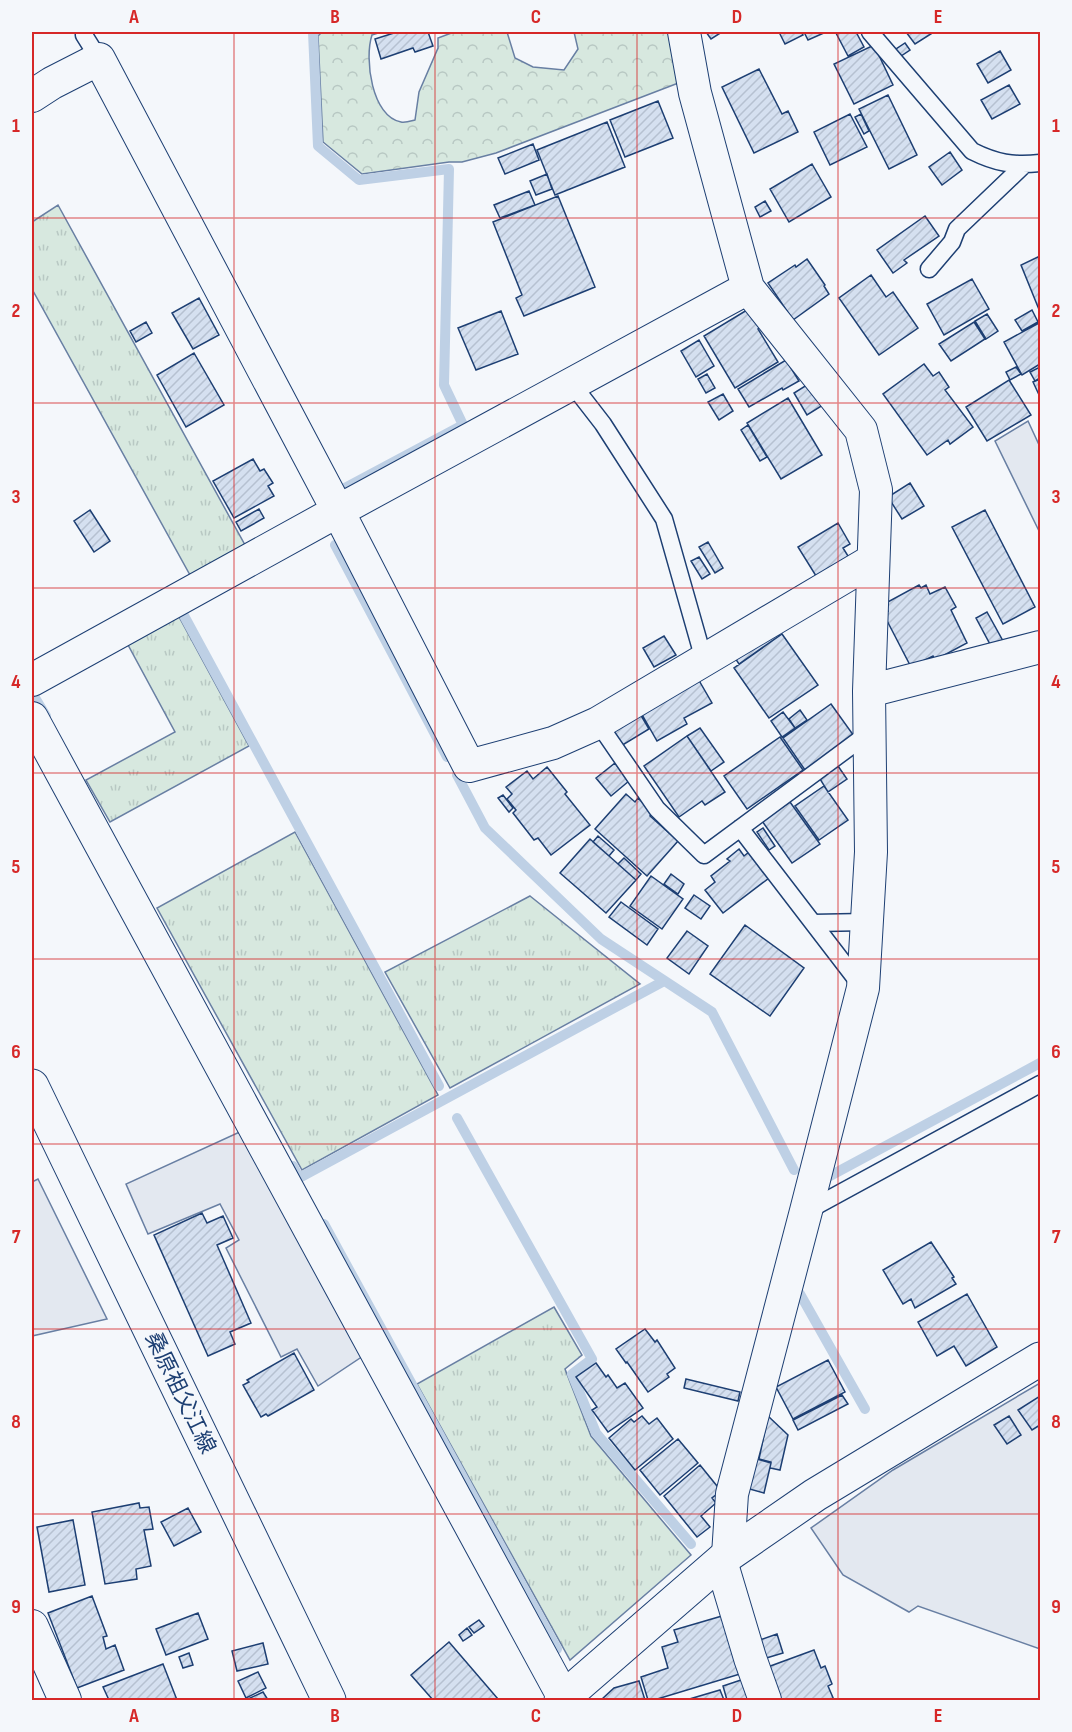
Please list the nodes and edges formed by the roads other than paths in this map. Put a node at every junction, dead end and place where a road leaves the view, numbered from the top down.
1 (84, 32) edge
2 (684, 32) edge
3 (870, 32) edge
4 (99, 59) junction
5 (32, 96) edge
6 (1033, 164) edge
7 (929, 269) dead end
8 (748, 288) junction
9 (572, 384) junction
10 (338, 511) junction
11 (873, 560) junction
12 (1041, 647) edge
13 (704, 660) junction
14 (32, 680) edge
15 (869, 691) junction
16 (32, 718) edge
17 (598, 723) junction
18 (870, 732) junction
19 (740, 828) junction
20 (867, 922) junction
21 (813, 923) junction
22 (863, 988) junction
23 (1041, 1084) edge
24 (32, 1086) edge
25 (806, 1212) junction
26 (1041, 1359) edge
27 (724, 1558) junction
28 (32, 1626) edge
29 (562, 1699) edge
30 (65, 1701) edge
31 (329, 1701) edge
32 (765, 1701) edge

1 - 4 lane
2 - 8 street
3 - 6 lane
4 - 5 street
4 - 10 street
6 - 7 lane
8 - 9 street
8 - 11 street
9 - 10 street
9 - 13 lane
10 - 14 street
10 - 17 street
11 - 13 street
11 - 15 street
12 - 15 street
13 - 17 street
15 - 18 street
16 - 29 street
17 - 19 lane
18 - 19 lane
18 - 20 street
19 - 21 lane
20 - 21 lane
20 - 22 street
21 - 22 lane
22 - 25 street
23 - 25 lane
24 - 31 main road, 桑原祖父江線
25 - 27 street
26 - 27 main road
27 - 29 main road
27 - 32 street
28 - 30 street

